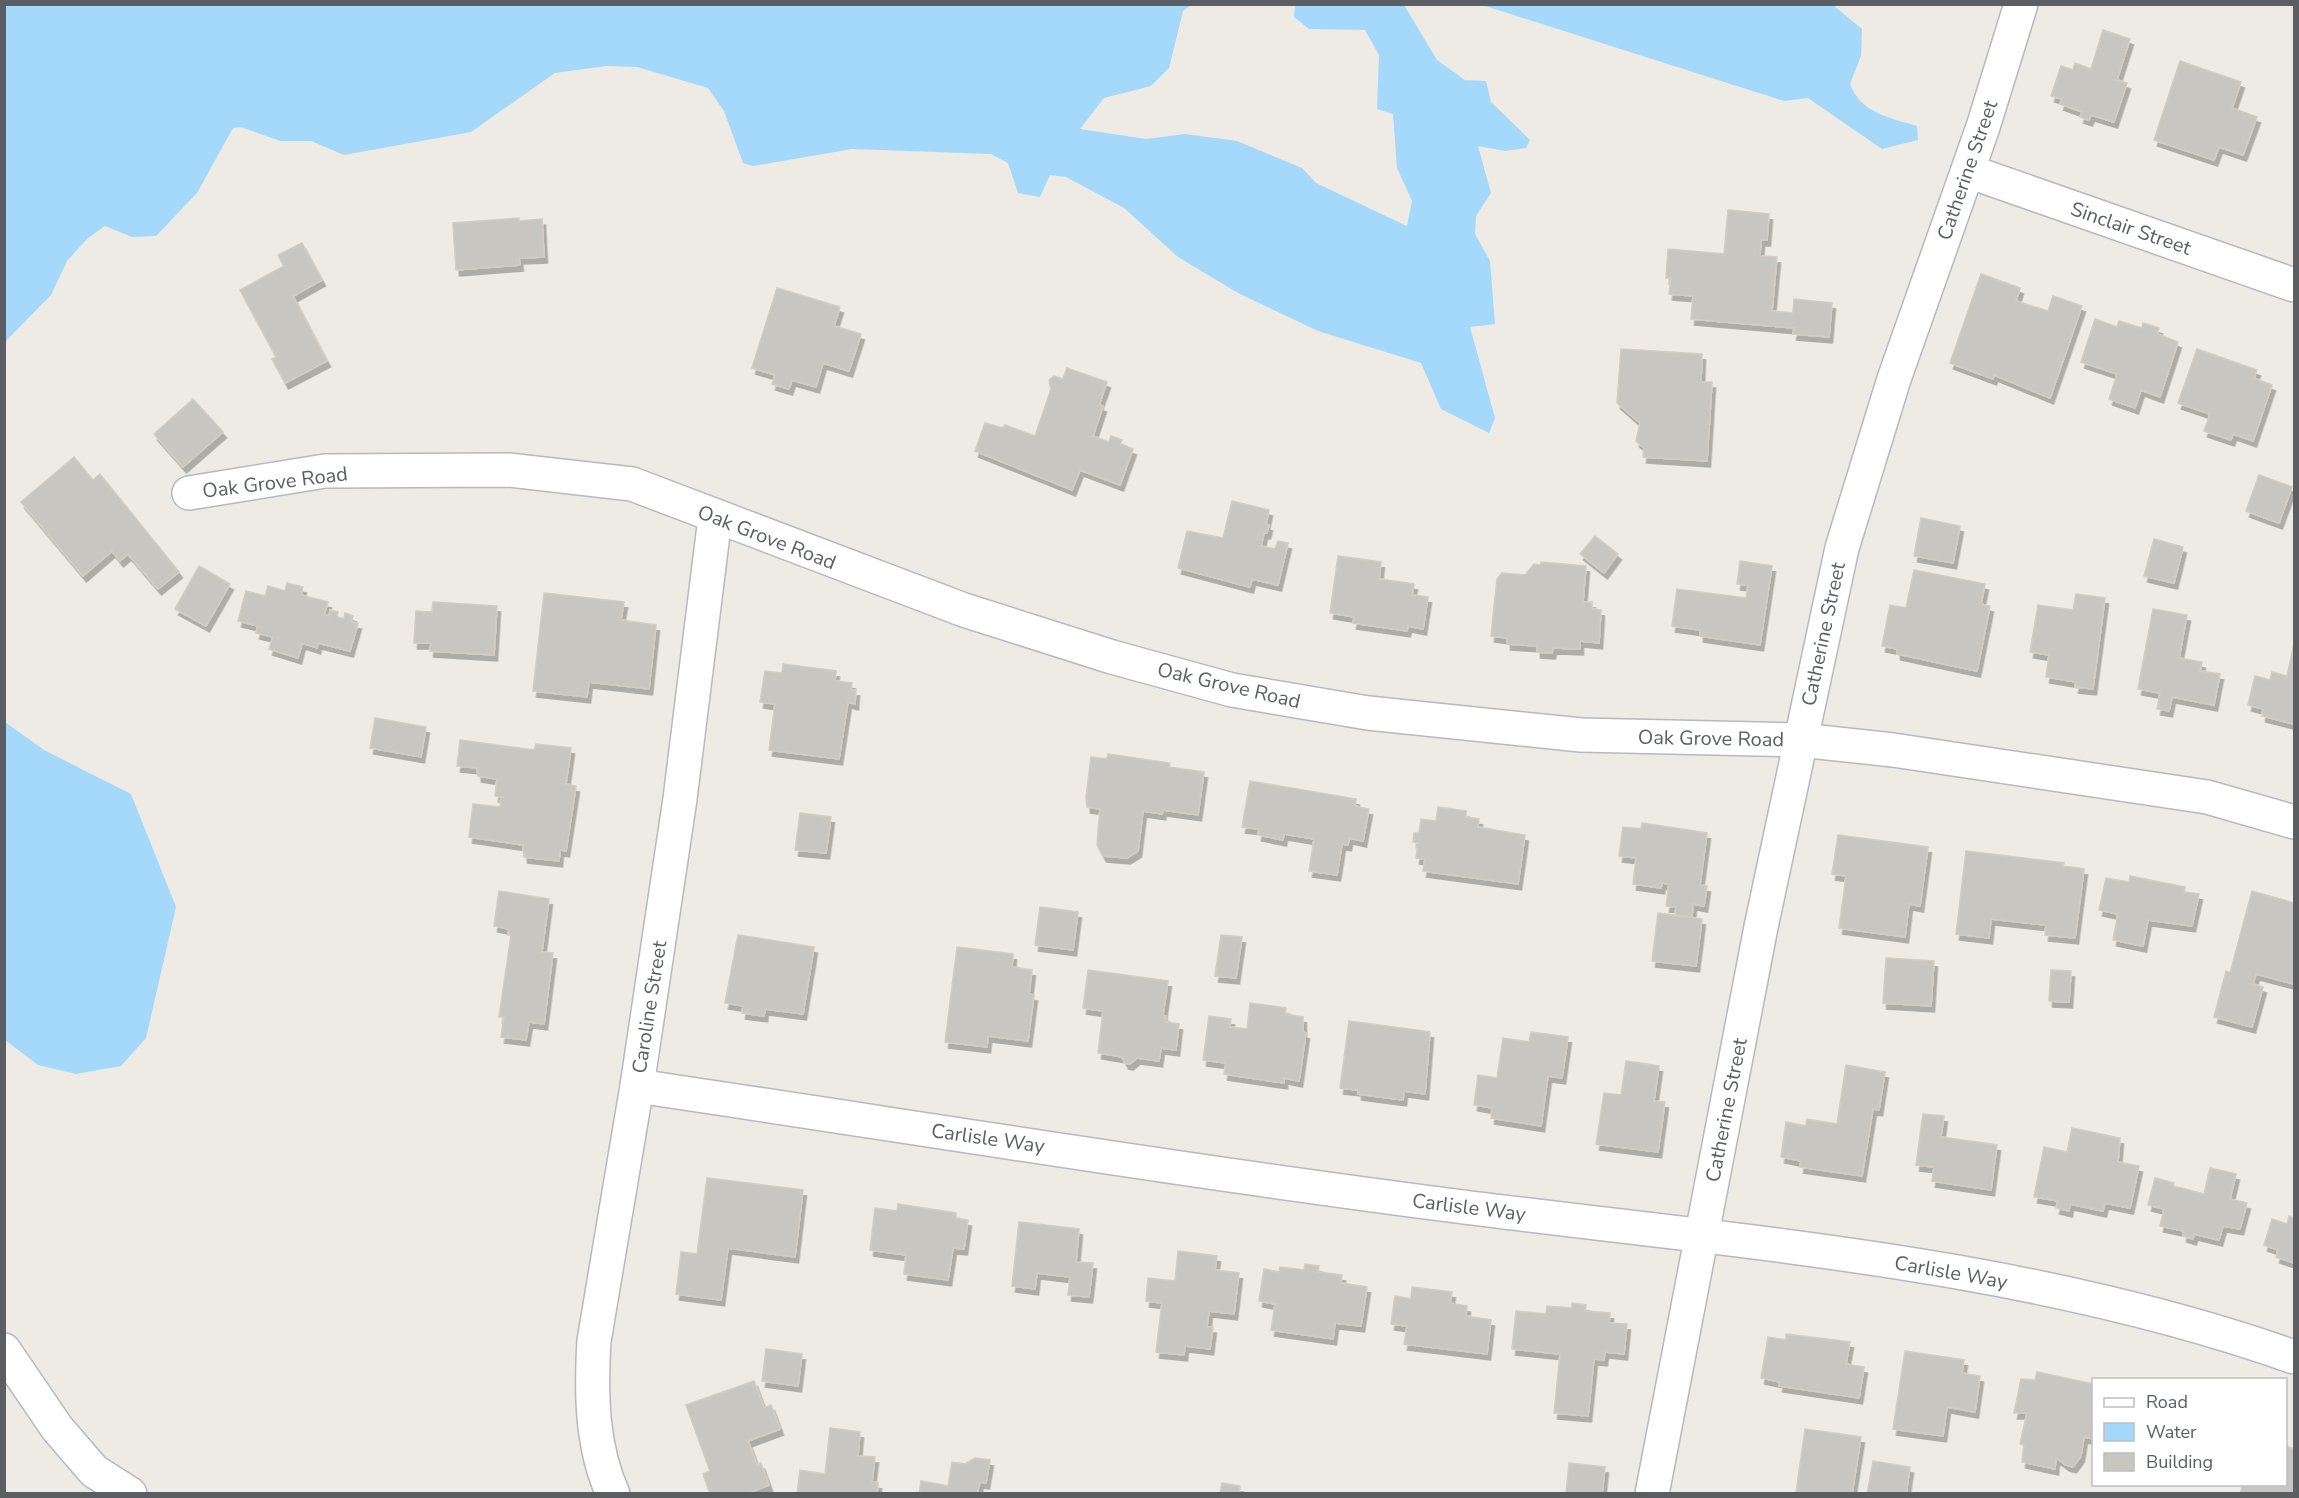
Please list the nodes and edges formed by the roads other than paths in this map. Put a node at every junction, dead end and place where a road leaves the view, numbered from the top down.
1 (2021, 4) edge
2 (1968, 171) junction
3 (2295, 285) edge
4 (189, 493) dead end
5 (715, 518) junction
6 (1800, 740) junction
7 (2295, 822) edge
8 (637, 1086) junction
9 (1702, 1236) junction
10 (4, 1350) edge
11 (2295, 1357) edge
12 (130, 1494) edge
13 (613, 1494) edge
14 (1652, 1494) edge

1 - 2 street, Catherine Street
2 - 3 street, Sinclair Street
2 - 6 street, Catherine Street
4 - 5 street, Oak Grove Road
5 - 6 street, Oak Grove Road
5 - 8 street, Caroline Street
6 - 7 street, Oak Grove Road
6 - 9 street, Catherine Street
8 - 9 street, Carlisle Way
8 - 13 street, Caroline Street
9 - 11 street, Carlisle Way
9 - 14 street, Catherine Street
10 - 12 street

